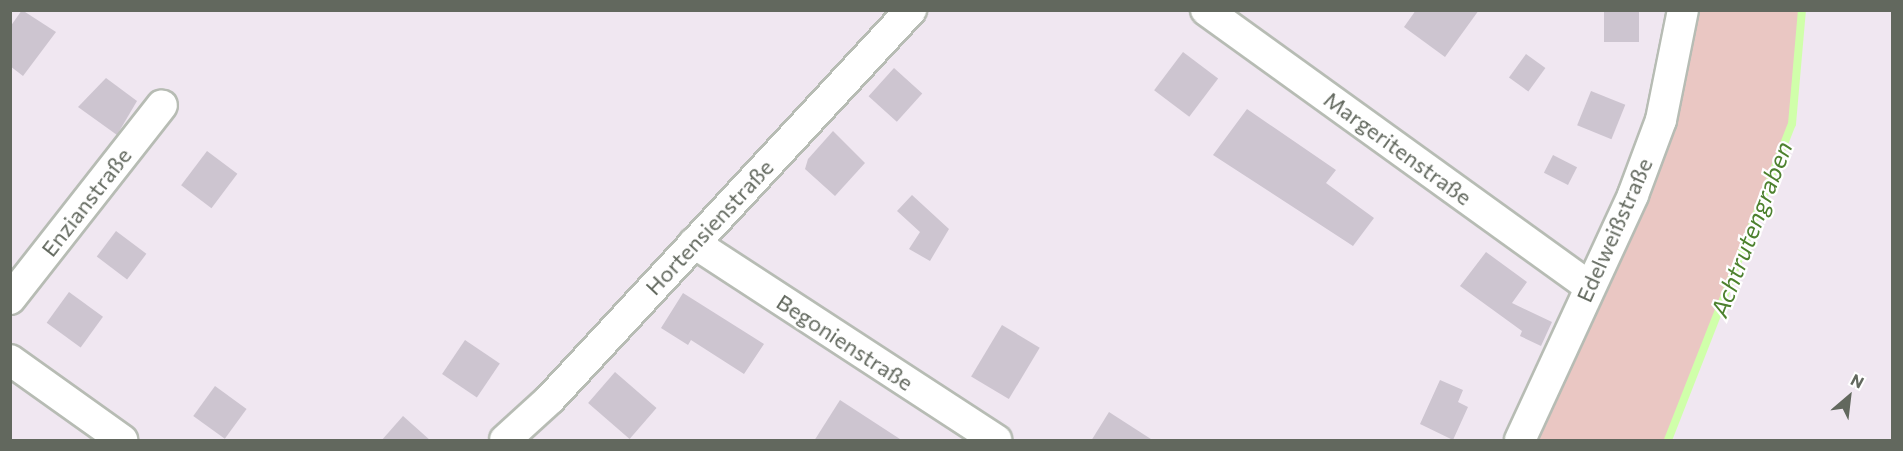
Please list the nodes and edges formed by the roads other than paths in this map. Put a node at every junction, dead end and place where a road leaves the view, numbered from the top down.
1 (911, 10) edge
2 (1206, 10) edge
3 (1683, 10) edge
4 (162, 105) dead end
5 (694, 243) junction
6 (1589, 286) junction
7 (10, 299) edge
8 (10, 360) edge
9 (122, 441) edge
10 (505, 441) edge
11 (996, 441) edge
12 (1520, 441) edge

1 - 5 street, Hortensienstraße
2 - 6 street, Margeritenstraße
3 - 6 street, Edelweißstraße
4 - 7 street, Enzianstraße
5 - 10 street, Hortensienstraße
5 - 11 street, Begonienstraße
6 - 12 street, Edelweißstraße
8 - 9 street

